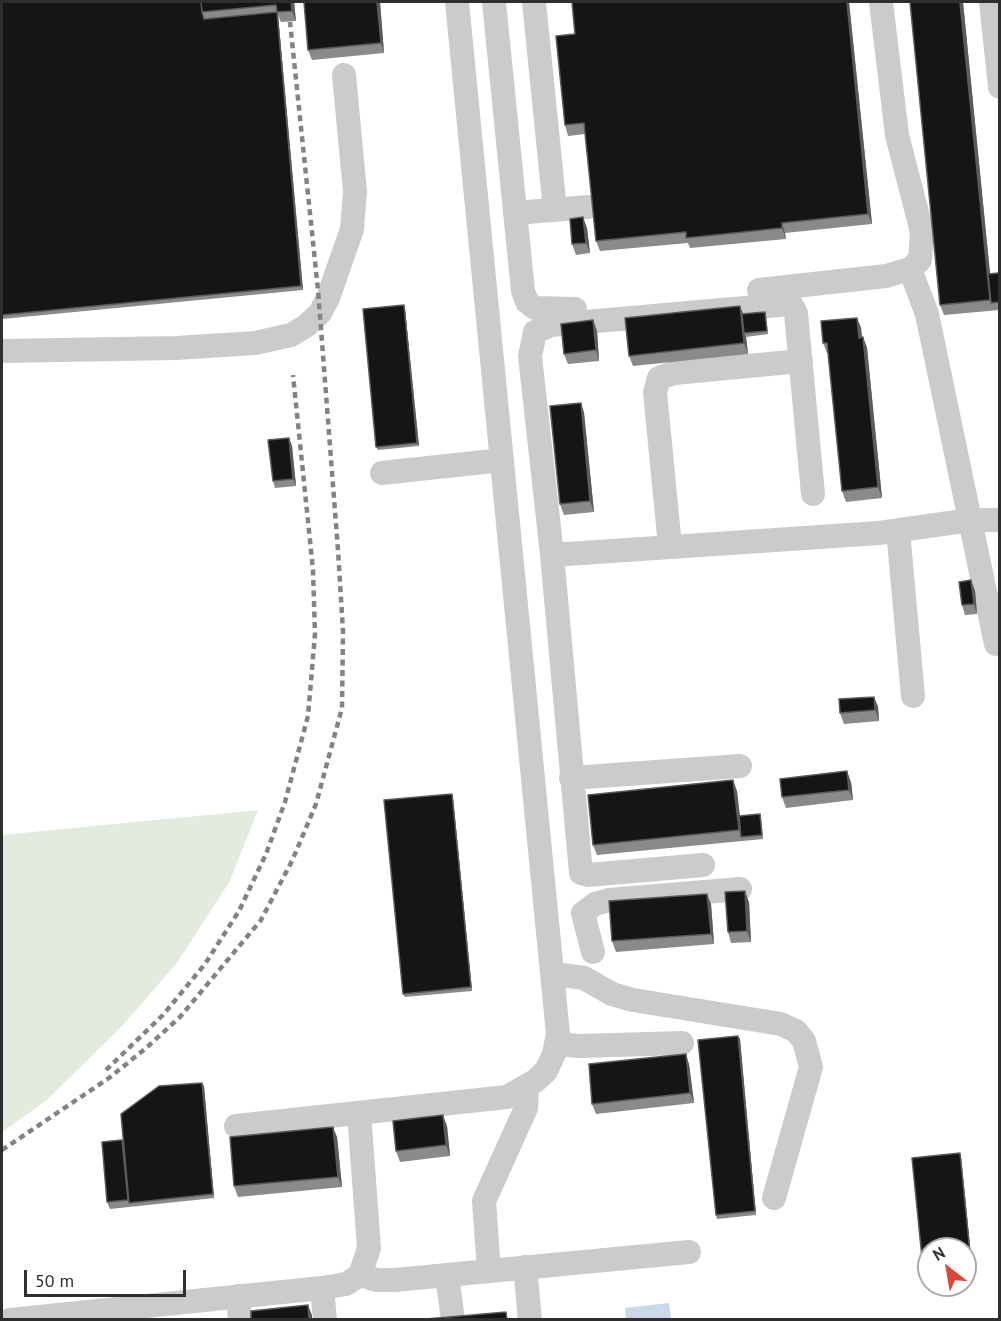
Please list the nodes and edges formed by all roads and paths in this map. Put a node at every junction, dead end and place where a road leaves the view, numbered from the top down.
1 (457, 2) edge
2 (494, 2) edge
3 (534, 2) edge
4 (881, 2) edge
5 (991, 2) edge
6 (537, 31) junction
7 (497, 35) junction
8 (344, 75) dead end
9 (999, 87) edge
10 (588, 207) edge
11 (555, 210) junction
12 (515, 213) junction
13 (910, 269) junction
14 (2, 351) edge
15 (801, 361) junction
16 (502, 460) junction
17 (382, 473) dead end
18 (813, 494) dead end
19 (970, 520) junction
20 (999, 520) edge
21 (897, 530) junction
22 (670, 546) junction
23 (552, 555) junction
24 (996, 644) dead end
25 (913, 696) dead end
26 (740, 766) dead end
27 (571, 778) junction
28 (703, 865) dead end
29 (740, 889) edge
30 (583, 913) junction
31 (548, 916) junction
32 (593, 952) dead end
33 (554, 974) junction
34 (682, 1043) dead end
35 (556, 1044) junction
36 (527, 1086) junction
37 (359, 1113) junction
38 (236, 1126) dead end
39 (774, 1198) dead end
40 (689, 1252) dead end
41 (525, 1267) junction
42 (489, 1271) junction
43 (360, 1275) junction
44 (447, 1275) junction
45 (322, 1288) junction
46 (239, 1308) edge
47 (10, 1320) edge
48 (325, 1320) edge
49 (453, 1320) edge
50 (530, 1320) edge

1 - 16 lane
2 - 7 lane
3 - 6 lane
4 - 13 lane
5 - 9 lane
6 - 7 lane
6 - 11 lane
7 - 12 lane
8 - 14 lane
10 - 11 lane
11 - 12 lane
12 - 13 lane
13 - 19 lane
15 - 18 lane
15 - 22 lane
15 - 23 lane
16 - 17 lane
16 - 31 lane
19 - 20 lane
19 - 21 lane
19 - 24 lane
21 - 22 lane
21 - 25 lane
22 - 23 lane
23 - 27 lane
26 - 27 lane
27 - 28 lane
29 - 30 lane
30 - 31 lane
30 - 32 lane
31 - 33 lane
33 - 35 lane
33 - 39 lane
34 - 35 lane
35 - 36 lane
36 - 37 lane
36 - 42 lane
37 - 38 lane
37 - 43 lane
40 - 41 lane
41 - 42 lane
41 - 50 lane
42 - 44 lane
43 - 44 lane
43 - 45 lane
44 - 49 lane
45 - 46 lane
45 - 48 lane
46 - 47 lane

